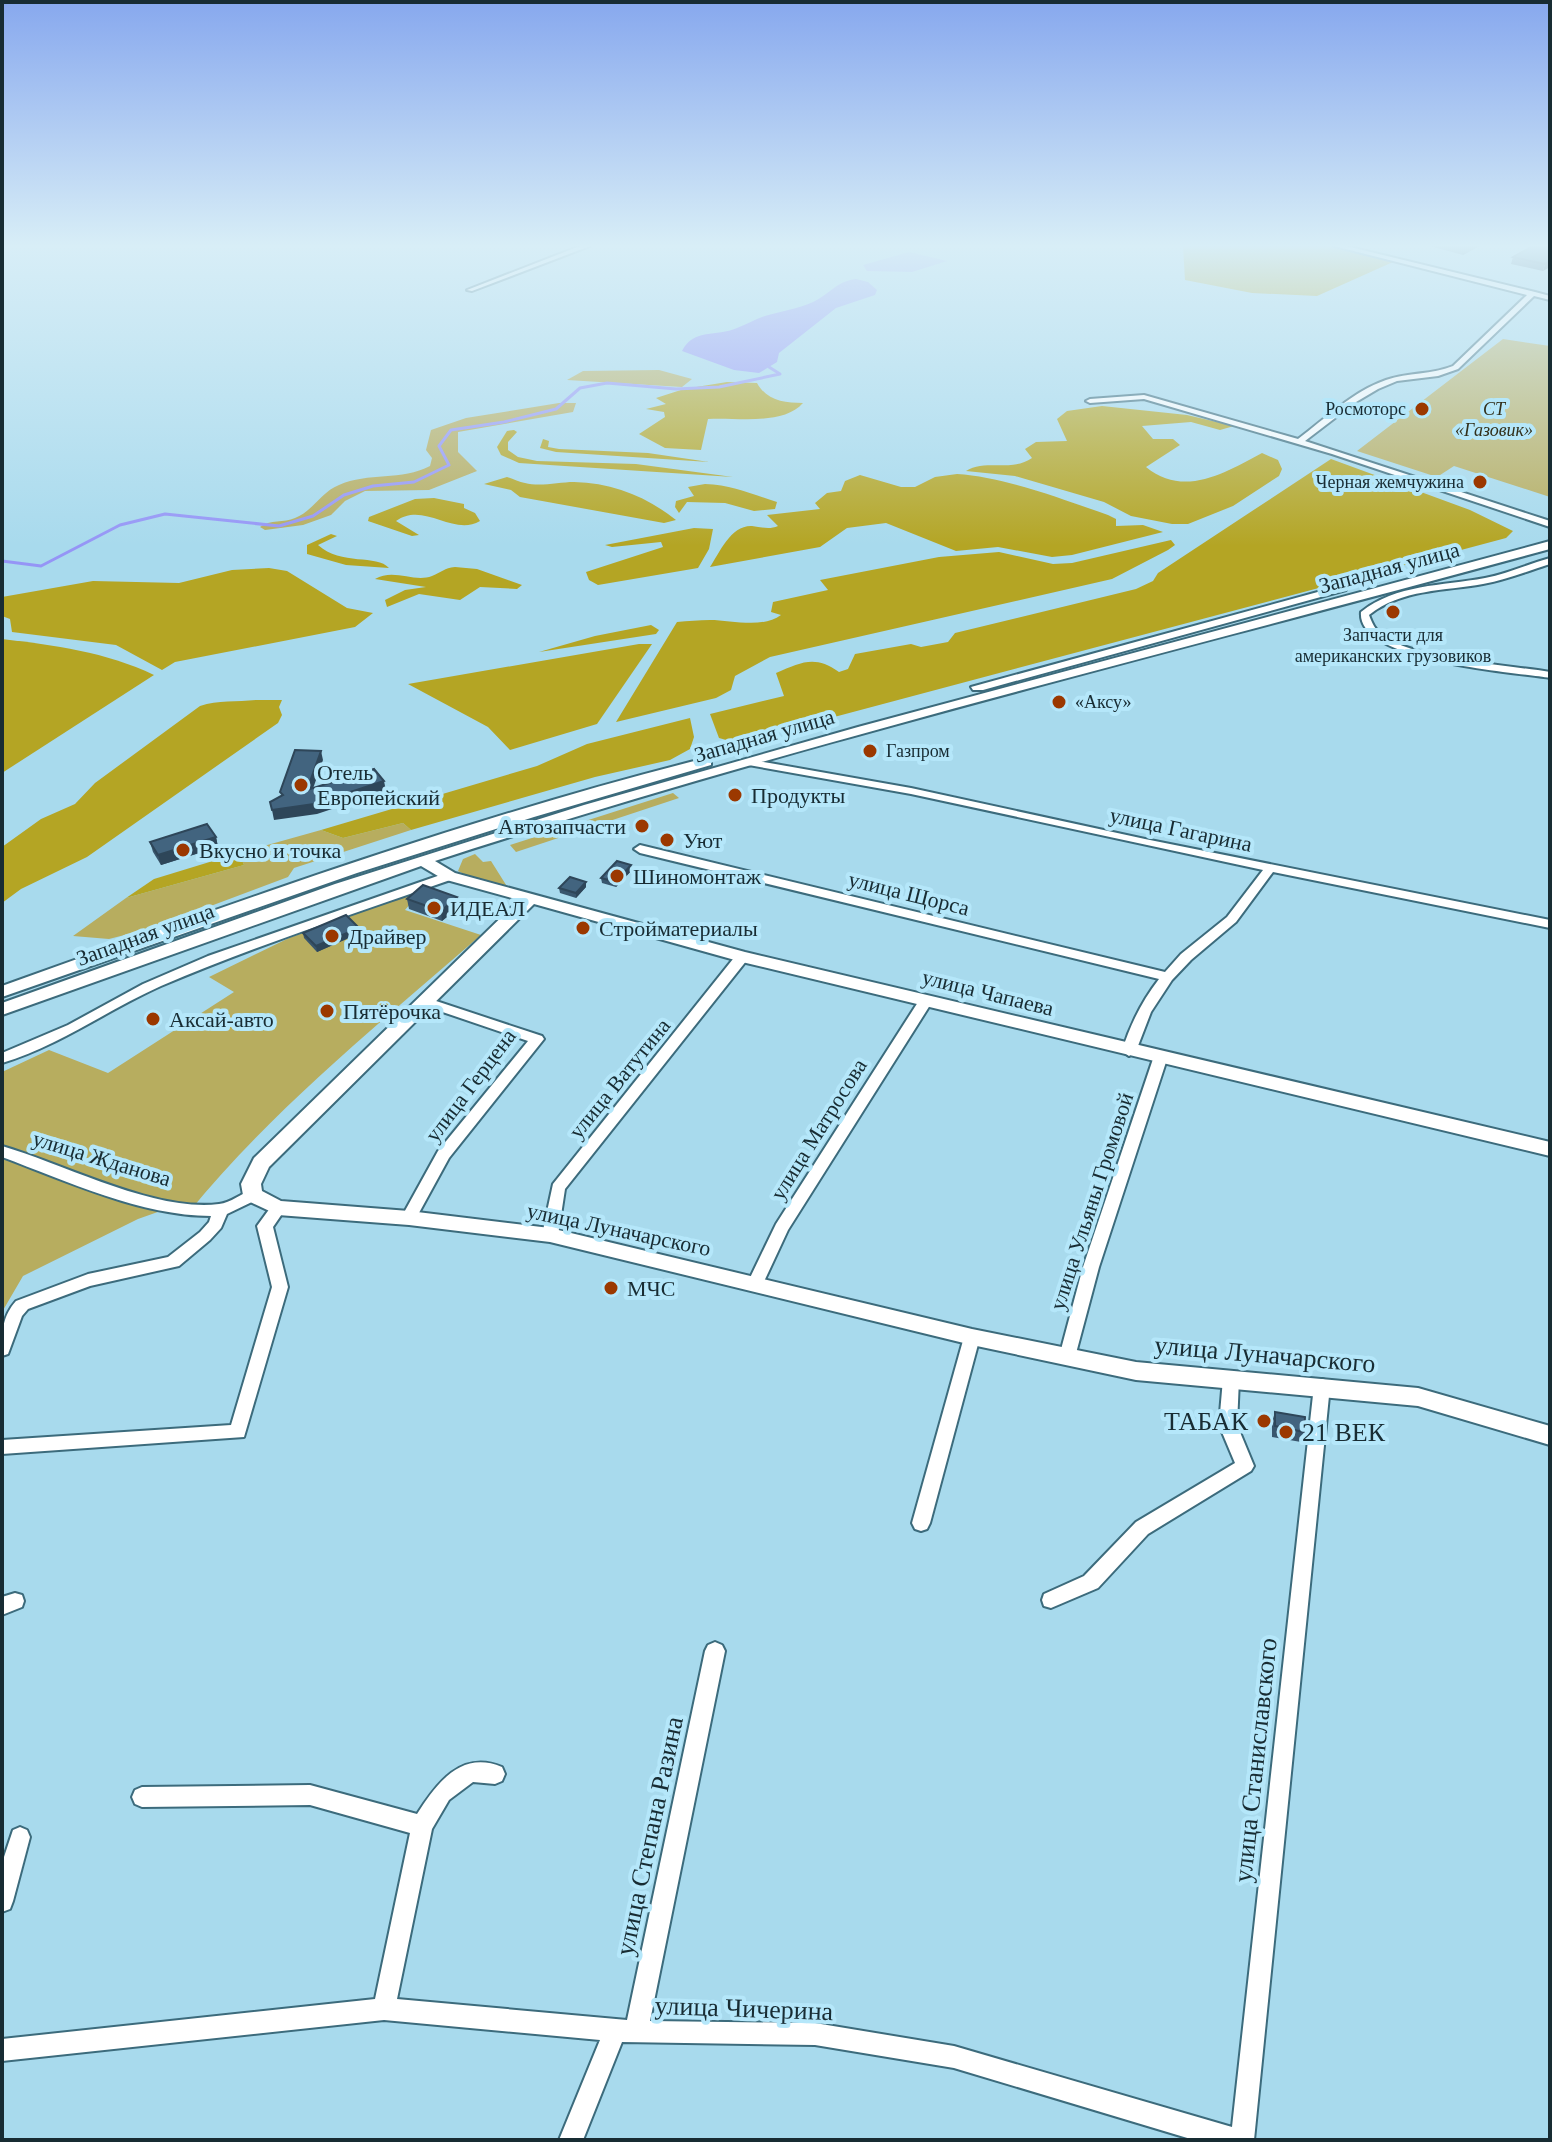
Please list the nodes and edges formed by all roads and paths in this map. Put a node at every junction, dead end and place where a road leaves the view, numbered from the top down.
1 (1479, 346) edge
2 (1090, 401) dead end
3 (1300, 441) junction
4 (1550, 524) edge
5 (1550, 535) edge
6 (1550, 545) edge
7 (1550, 561) edge
8 (1550, 675) edge
9 (790, 750) junction
10 (747, 762) junction
11 (804, 771) junction
12 (640, 849) dead end
13 (422, 860) junction
14 (1270, 868) junction
15 (449, 876) junction
16 (530, 899) junction
17 (1550, 924) edge
18 (742, 957) junction
19 (1168, 977) junction
20 (2, 992) edge
21 (424, 1001) junction
22 (925, 1002) junction
23 (2, 1009) edge
24 (1129, 1051) junction
25 (2, 1058) edge
26 (1160, 1059) junction
27 (1550, 1149) edge
28 (2, 1151) edge
29 (253, 1195) junction
30 (278, 1208) junction
31 (220, 1210) junction
32 (409, 1218) junction
33 (550, 1235) junction
34 (755, 1284) junction
35 (972, 1337) junction
36 (2, 1349) edge
37 (1067, 1357) junction
38 (1231, 1379) junction
39 (1322, 1386) junction
40 (1550, 1436) edge
41 (2, 1447) edge
42 (921, 1523) dead end
43 (1051, 1600) dead end
44 (715, 1651) dead end
45 (495, 1774) dead end
46 (142, 1797) dead end
47 (422, 1826) junction
48 (20, 1837) dead end
49 (2, 1901) edge
50 (384, 2009) junction
51 (625, 2031) junction
52 (2, 2050) edge
53 (571, 2140) edge
54 (1234, 2140) edge
55 (1242, 2140) edge

1 - 3 street
2 - 3 street
3 - 4 street
5 - 20 main road, Западная улица
6 - 9 main road, Западная улица
7 - 8 street, Западная улица
9 - 10 main road, Западная улица
9 - 11 street
10 - 11 street, улица Гагарина
10 - 13 main road, Западная улица
11 - 14 street, улица Гагарина
12 - 19 street, улица Щорса
13 - 15 main road, улица Чапаева
13 - 23 main road, Западная улица
14 - 17 street, улица Гагарина
14 - 19 street
15 - 16 main road, улица Чапаева
15 - 25 street
16 - 18 main road, улица Чапаева
16 - 21 main road
18 - 22 main road, улица Чапаева
18 - 33 street, улица Ватутина
19 - 24 street
21 - 29 main road
21 - 32 street, улица Герцена
22 - 24 main road, улица Чапаева
22 - 34 street, улица Матросова
24 - 26 main road, улица Чапаева
26 - 27 main road, улица Чапаева
26 - 37 street, улица Ульяны Громовой
28 - 31 street, улица Жданова
29 - 30 main road, улица Луначарского
29 - 31 street, улица Жданова
30 - 32 main road, улица Луначарского
30 - 41 street
31 - 36 street
32 - 33 main road, улица Луначарского
33 - 34 main road, улица Луначарского
34 - 35 main road, улица Луначарского
35 - 37 main road, улица Луначарского
35 - 42 street
37 - 38 main road, улица Луначарского
38 - 39 main road, улица Луначарского
38 - 43 street
39 - 40 main road, улица Луначарского
39 - 55 street, улица Станиславского
44 - 51 street, улица Степана Разина
45 - 47 street
46 - 47 street
47 - 50 street
48 - 49 street
50 - 51 street, улица Чичерина
50 - 52 street, улица Чичерина
51 - 53 street, улица Степана Разина
51 - 54 street, улица Чичерина

